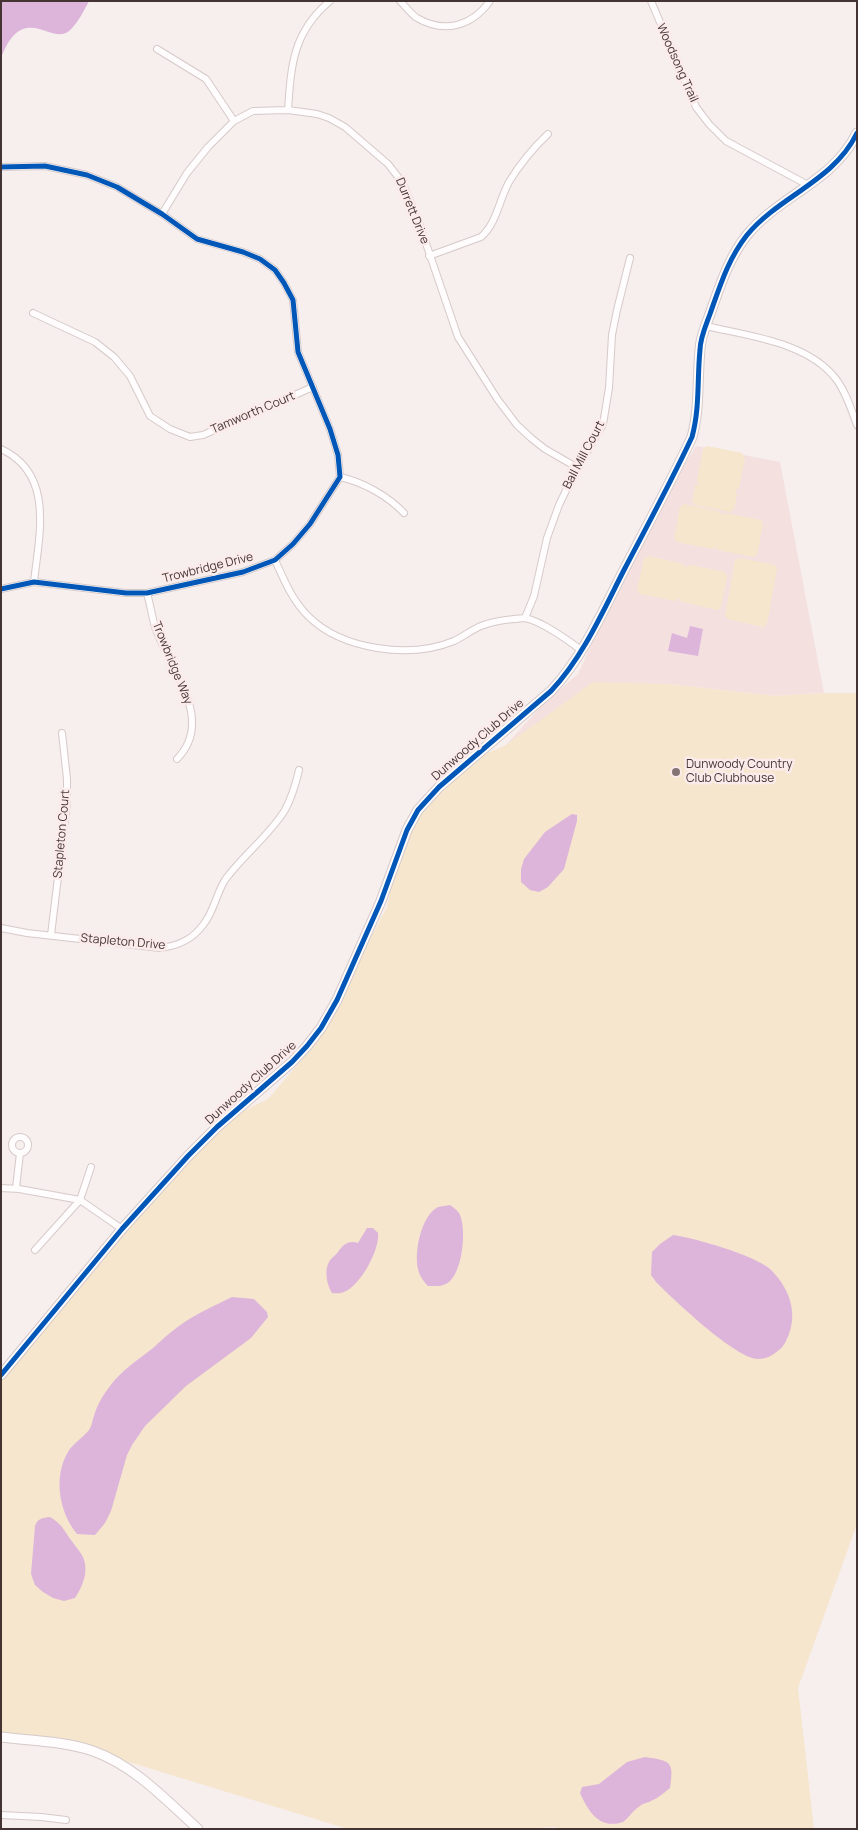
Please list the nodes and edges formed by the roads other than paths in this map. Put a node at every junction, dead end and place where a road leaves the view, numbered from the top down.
1 (330, 1) edge
2 (400, 1) edge
3 (490, 1) edge
4 (651, 1) edge
5 (157, 49) dead end
6 (288, 110) junction
7 (234, 121) junction
8 (857, 132) edge
9 (548, 134) dead end
10 (1, 167) edge
11 (808, 185) junction
12 (162, 214) junction
13 (429, 256) junction
14 (630, 258) dead end
15 (34, 313) dead end
16 (706, 326) junction
17 (313, 388) junction
18 (857, 424) edge
19 (1, 449) edge
20 (578, 468) junction
21 (340, 477) junction
22 (404, 513) dead end
23 (275, 560) junction
24 (34, 582) junction
25 (1, 589) edge
26 (147, 593) junction
27 (525, 618) junction
28 (581, 650) junction
29 (62, 733) dead end
30 (177, 759) dead end
31 (299, 770) dead end
32 (1, 928) edge
33 (51, 935) junction
34 (20, 1153) dead end
35 (90, 1166) dead end
36 (1, 1188) edge
37 (16, 1188) junction
38 (80, 1200) junction
39 (122, 1229) junction
40 (35, 1250) dead end
41 (1, 1375) edge
42 (1, 1737) edge
43 (1, 1815) edge
44 (66, 1820) dead end
45 (198, 1829) edge

1 - 6 street
2 - 3 street
4 - 11 street, Woodsong Trail
5 - 7 street
6 - 7 street, Durrett Drive
6 - 13 street, Durrett Drive
7 - 12 street, Durrett Drive
8 - 11 street, Dunwoody Club Drive
9 - 13 street
10 - 12 street
11 - 16 street, Dunwoody Club Drive
12 - 17 street
13 - 20 street, Durrett Drive
14 - 20 street, Ball Mill Court
15 - 17 street, Tamworth Court
16 - 18 street
16 - 28 street, Dunwoody Club Drive
17 - 21 street
19 - 24 street
20 - 27 street, Ball Mill Court
21 - 22 street
21 - 23 street, Trowbridge Drive
23 - 26 street, Trowbridge Drive
23 - 27 street
24 - 25 street, Trowbridge Drive
24 - 26 street, Trowbridge Drive
26 - 30 street, Trowbridge Way
27 - 28 street
28 - 39 street, Dunwoody Club Drive
29 - 33 street, Stapleton Court
31 - 33 street, Stapleton Drive
32 - 33 street, Stapleton Drive
34 - 37 street
35 - 38 street
36 - 37 street
37 - 38 street
38 - 39 street
38 - 40 street
39 - 41 street, Dunwoody Club Drive
42 - 45 street
43 - 44 street

